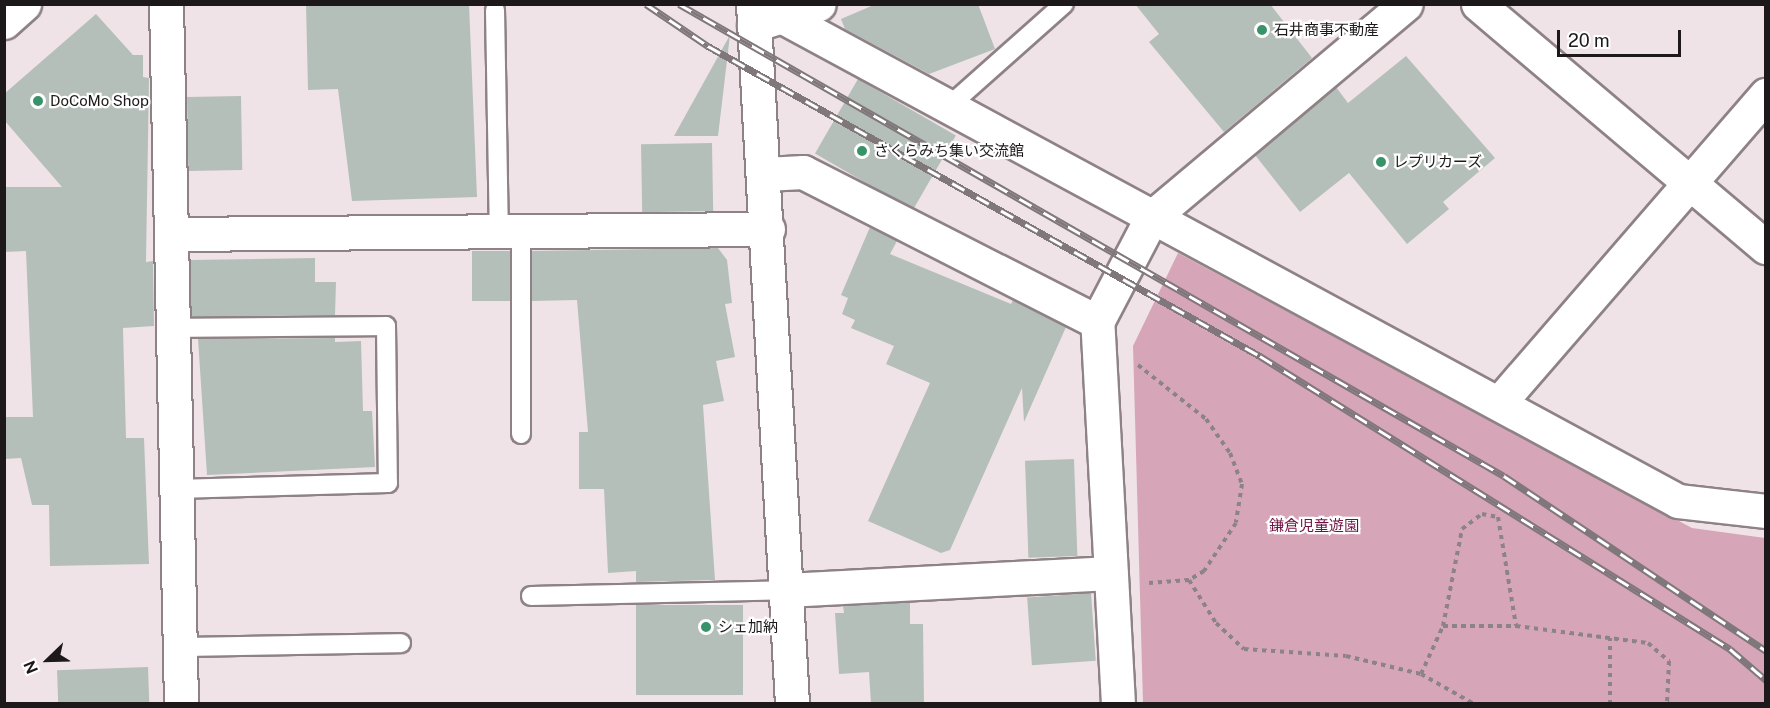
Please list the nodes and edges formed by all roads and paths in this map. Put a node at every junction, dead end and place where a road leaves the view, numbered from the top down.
1 (24, 4) edge
2 (166, 4) edge
3 (819, 4) edge
4 (1064, 4) edge
5 (1406, 4) edge
6 (1478, 4) edge
7 (495, 10) dead end
8 (763, 15) edge
9 (4, 22) edge
10 (1766, 95) edge
11 (948, 107) junction
12 (765, 174) junction
13 (1691, 185) junction
14 (1152, 217) junction
15 (768, 229) junction
16 (510, 233) junction
17 (171, 234) junction
18 (1766, 247) edge
19 (1097, 322) junction
20 (172, 328) junction
21 (1499, 403) junction
22 (521, 434) dead end
23 (176, 489) junction
24 (1766, 511) edge
25 (1112, 579) junction
26 (1189, 580) junction
27 (786, 590) junction
28 (531, 596) dead end
29 (1443, 626) junction
30 (1516, 627) junction
31 (1610, 638) junction
32 (401, 643) dead end
33 (179, 647) junction
34 (1421, 674) junction
35 (181, 704) edge
36 (792, 704) edge
37 (1118, 704) edge
38 (1474, 704) edge
39 (1610, 704) edge
40 (1667, 704) edge

1 - 9 street
2 - 17 street
3 - 8 street
4 - 11 lane
5 - 14 street
6 - 13 street
7 - 16 lane
8 - 11 street
8 - 12 street
10 - 13 street
11 - 14 street
12 - 15 street
12 - 19 street
13 - 18 street
13 - 21 street
14 - 19 street
14 - 21 street
15 - 16 street
15 - 27 street
16 - 17 street
16 - 22 lane
17 - 20 street
19 - 25 street
19 - 26 path
20 - 23 street
20 - 23 lane
21 - 24 street
23 - 33 street
25 - 26 path
25 - 27 street
25 - 37 street
26 - 34 path
27 - 28 lane
27 - 36 street
29 - 30 path
29 - 30 path
29 - 34 path
30 - 31 path
31 - 39 path
31 - 40 path
32 - 33 lane
33 - 35 street
34 - 38 path

